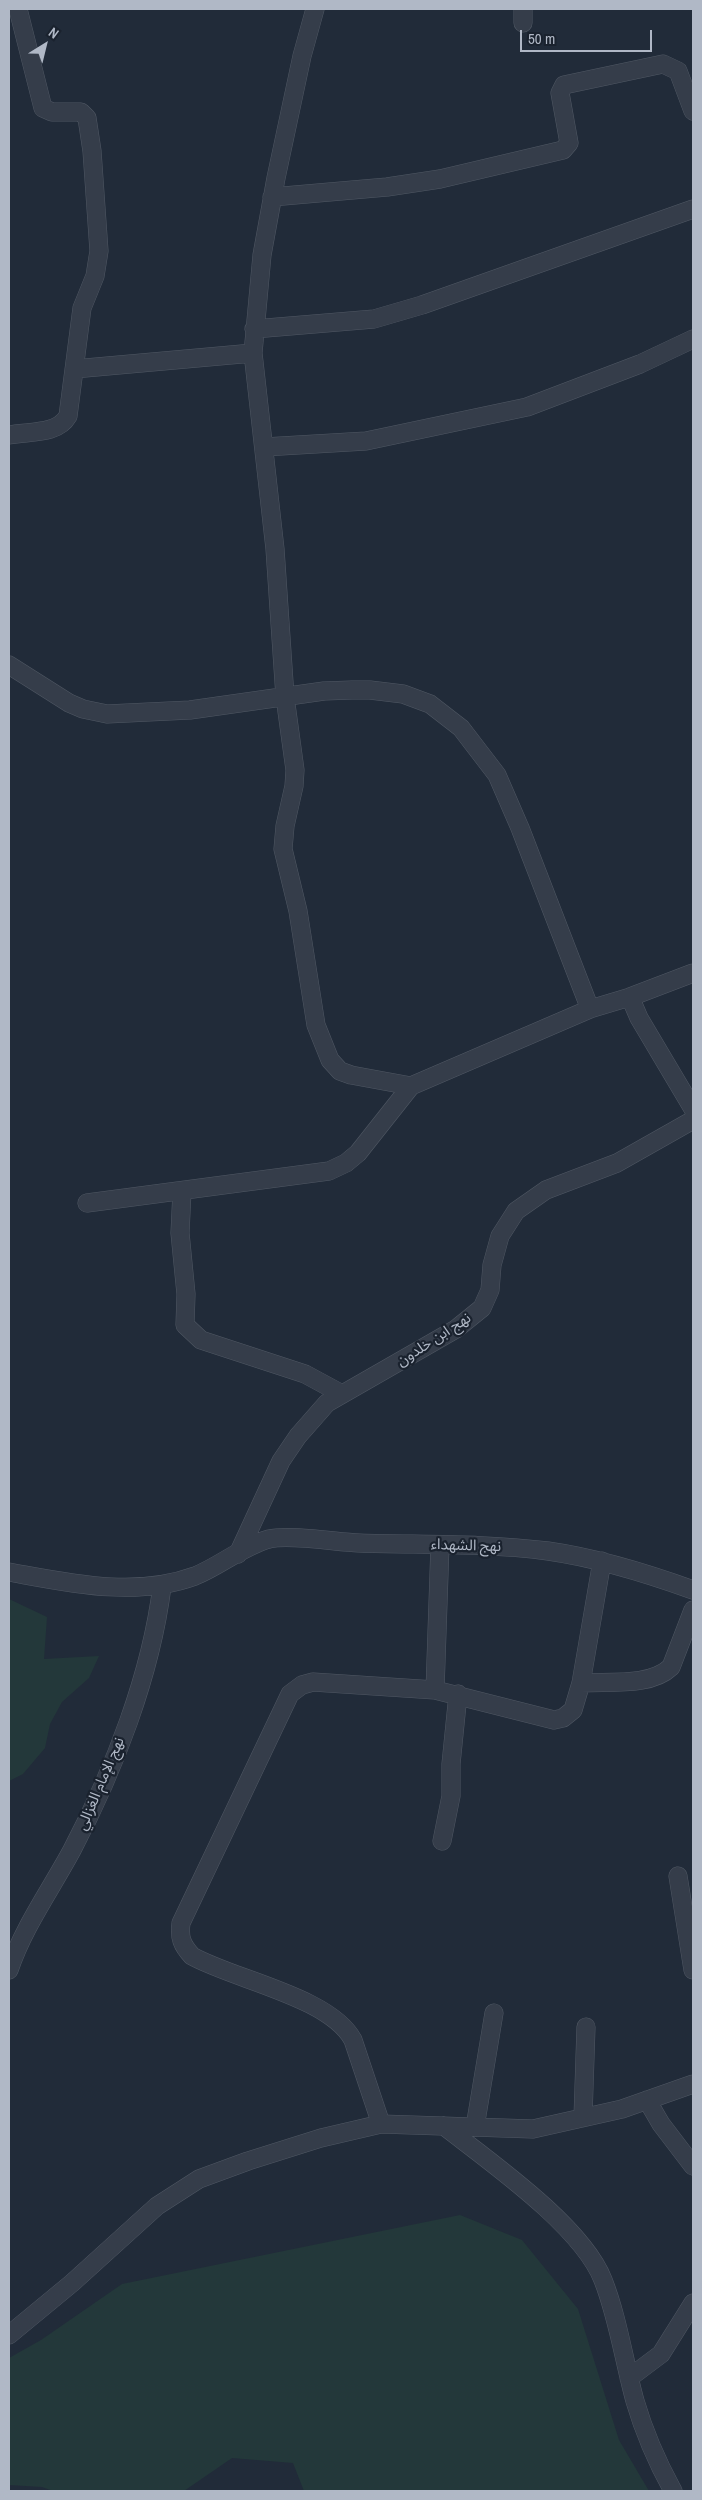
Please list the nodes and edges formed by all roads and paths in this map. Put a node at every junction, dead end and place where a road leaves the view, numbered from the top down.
1 (18, 9) edge
2 (315, 9) edge
3 (693, 111) edge
4 (272, 197) junction
5 (693, 209) edge
6 (254, 330) junction
7 (693, 339) edge
8 (253, 353) junction
9 (74, 369) junction
10 (9, 436) edge
11 (264, 447) junction
12 (9, 665) edge
13 (286, 697) junction
14 (693, 973) edge
15 (630, 997) junction
16 (590, 1009) junction
17 (411, 1086) junction
18 (693, 1109) edge
19 (693, 1120) edge
20 (182, 1191) junction
21 (87, 1203) dead end
22 (342, 1394) junction
23 (440, 1545) junction
24 (238, 1554) junction
25 (602, 1561) junction
26 (9, 1572) edge
27 (162, 1586) junction
28 (693, 1590) edge
29 (693, 1610) edge
30 (581, 1683) junction
31 (435, 1690) junction
32 (458, 1694) junction
33 (442, 1841) dead end
34 (678, 1876) dead end
35 (690, 1920) edge
36 (9, 1970) edge
37 (693, 1970) edge
38 (494, 2014) dead end
39 (586, 2027) dead end
40 (693, 2084) edge
41 (647, 2100) junction
42 (583, 2117) junction
43 (381, 2124) junction
44 (444, 2126) junction
45 (475, 2127) junction
46 (693, 2166) edge
47 (693, 2303) edge
48 (9, 2335) edge
49 (629, 2378) junction
50 (673, 2491) edge

1 - 9 street
2 - 4 street
3 - 4 street
4 - 6 street
5 - 6 street
6 - 8 street
7 - 11 street
8 - 9 street
8 - 11 street
9 - 10 street
11 - 13 street
12 - 13 street
13 - 16 street
13 - 17 street
14 - 15 street
15 - 16 street
15 - 18 street
16 - 17 street
17 - 20 street
19 - 22 street, نهج ابن خلدون
20 - 21 street
20 - 22 street
22 - 24 street, نهج ابن خلدون
23 - 24 street, نهج الشهداء
23 - 25 street, نهج الشهداء
23 - 31 street
24 - 27 street, نهج الشهداء
25 - 28 street, نهج الشهداء
25 - 30 street
26 - 27 street, نهج الشهداء
27 - 36 street, نهج الإمام الغزالي
29 - 30 street
30 - 32 street
31 - 32 street
31 - 43 street
32 - 33 street
34 - 35 street
35 - 37 street
38 - 45 street
39 - 42 street
40 - 41 street
41 - 42 street
41 - 46 street
42 - 45 street
43 - 44 street
43 - 48 street
44 - 45 street
44 - 49 street
47 - 49 street
49 - 50 street

